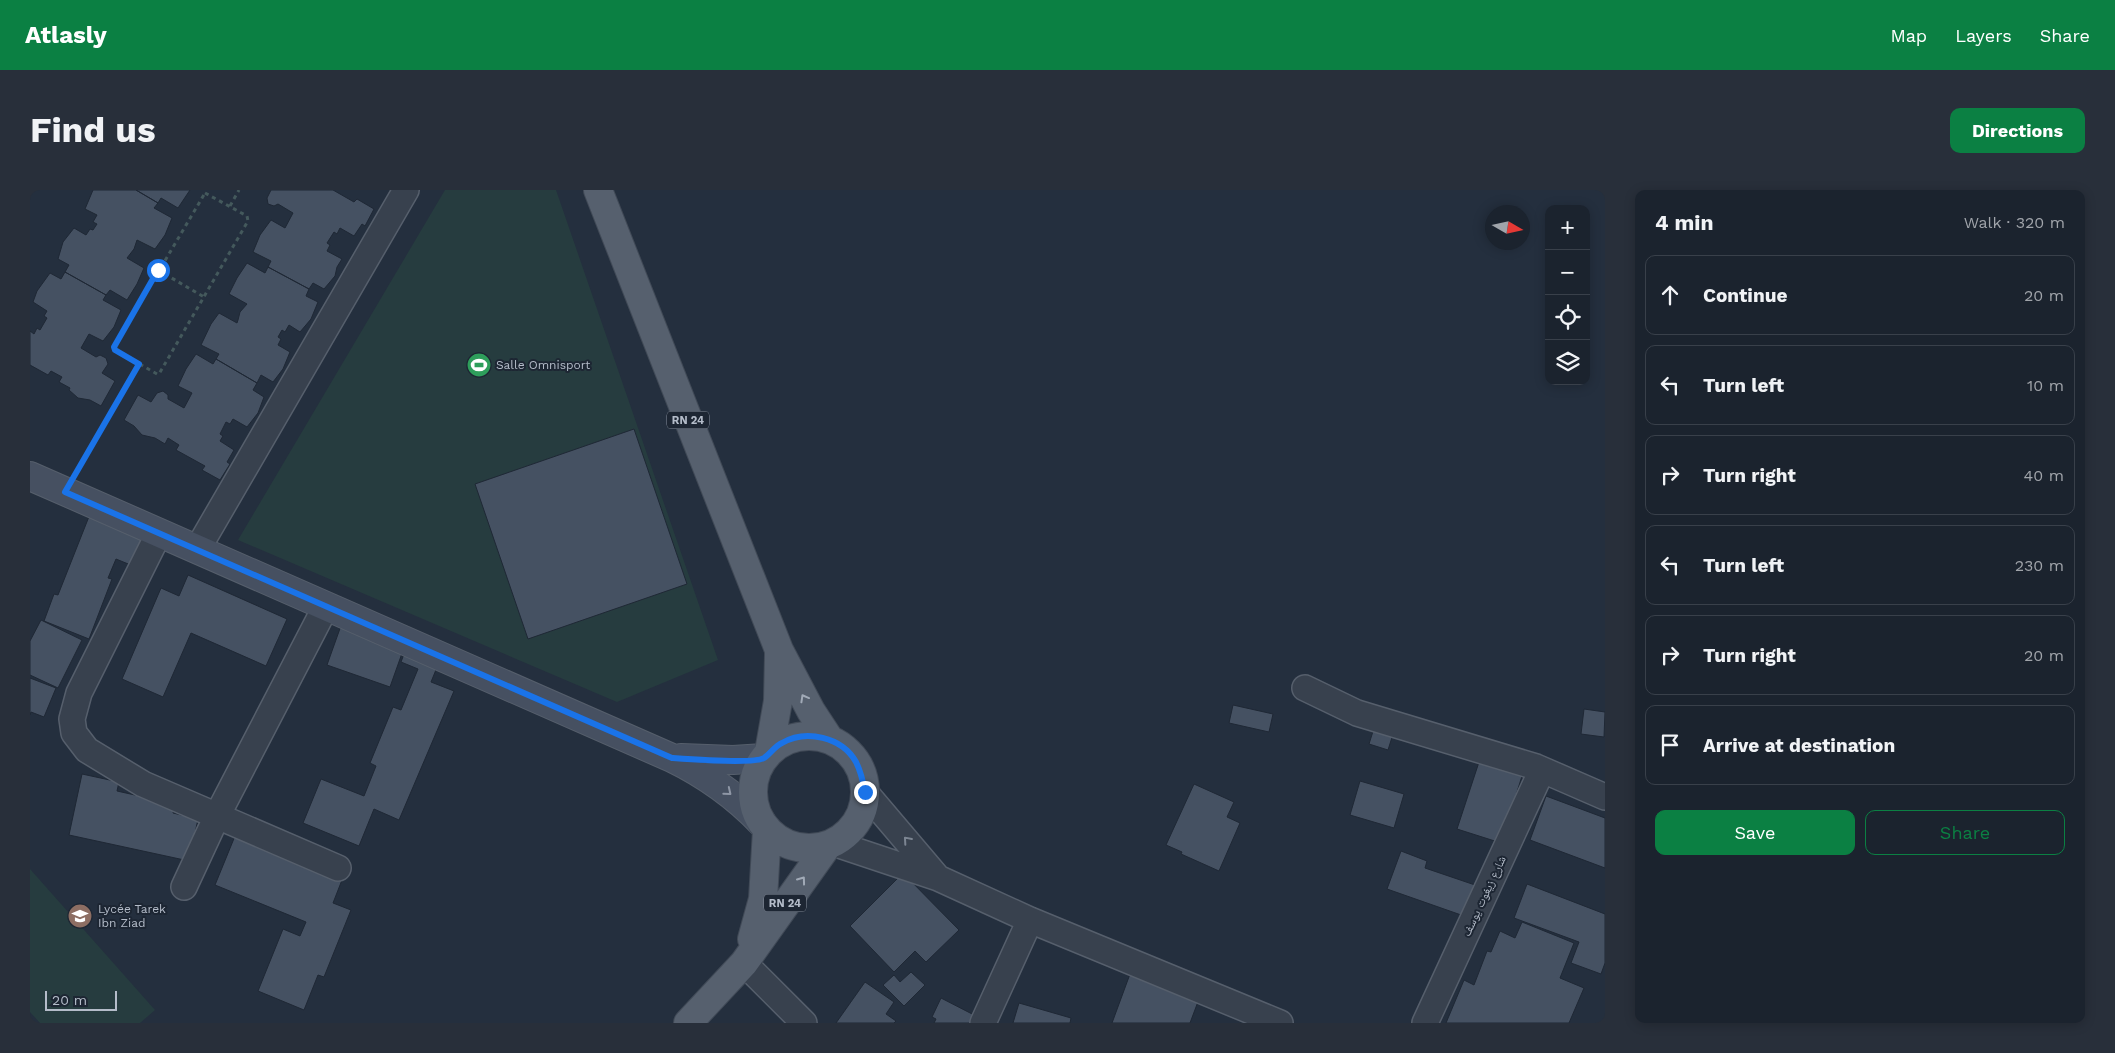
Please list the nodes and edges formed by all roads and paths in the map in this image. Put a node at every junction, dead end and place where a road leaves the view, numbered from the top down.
1 (239, 190) edge
2 (406, 190) edge
3 (598, 190) edge
4 (230, 206) junction
5 (158, 270) junction
6 (204, 297) junction
7 (139, 364) junction
8 (30, 476) edge
9 (65, 492) junction
10 (159, 533) junction
11 (198, 550) junction
12 (326, 606) junction
13 (779, 650) junction
14 (1305, 688) dead end
15 (830, 740) junction
16 (766, 755) junction
17 (672, 758) junction
18 (1542, 770) junction
19 (865, 792) junction
20 (1605, 797) edge
21 (217, 816) junction
22 (764, 826) junction
23 (830, 844) junction
24 (338, 868) dead end
25 (938, 878) junction
26 (184, 887) dead end
27 (1030, 920) junction
28 (744, 963) junction
29 (688, 1023) edge
30 (804, 1023) edge
31 (983, 1023) edge
32 (1280, 1023) edge
33 (1426, 1023) edge

1 - 4 path
2 - 11 street
3 - 13 main road, RN 24
4 - 5 path
4 - 6 path
5 - 6 path
5 - 7 path
6 - 7 path
7 - 9 path
8 - 9 main road
9 - 10 main road
10 - 11 main road
10 - 21 street
11 - 12 main road
12 - 17 main road
12 - 21 street
15 -> 13 main road, RN 24
13 - 16 main road, RN 24
14 - 18 street
15 - 16 main road
15 - 19 main road
16 - 17 main road
16 - 22 main road
17 -> 22 main road
18 - 20 street
18 - 33 street, شارع زيغوت يوسف
19 - 23 main road
25 -> 19 street
21 - 24 street
21 - 26 street
22 - 23 main road
22 - 28 main road, RN 24
23 - 25 street
28 -> 23 main road, RN 24
25 - 27 street
27 - 31 street
27 - 32 street
28 - 29 main road, RN 24
28 - 30 street

